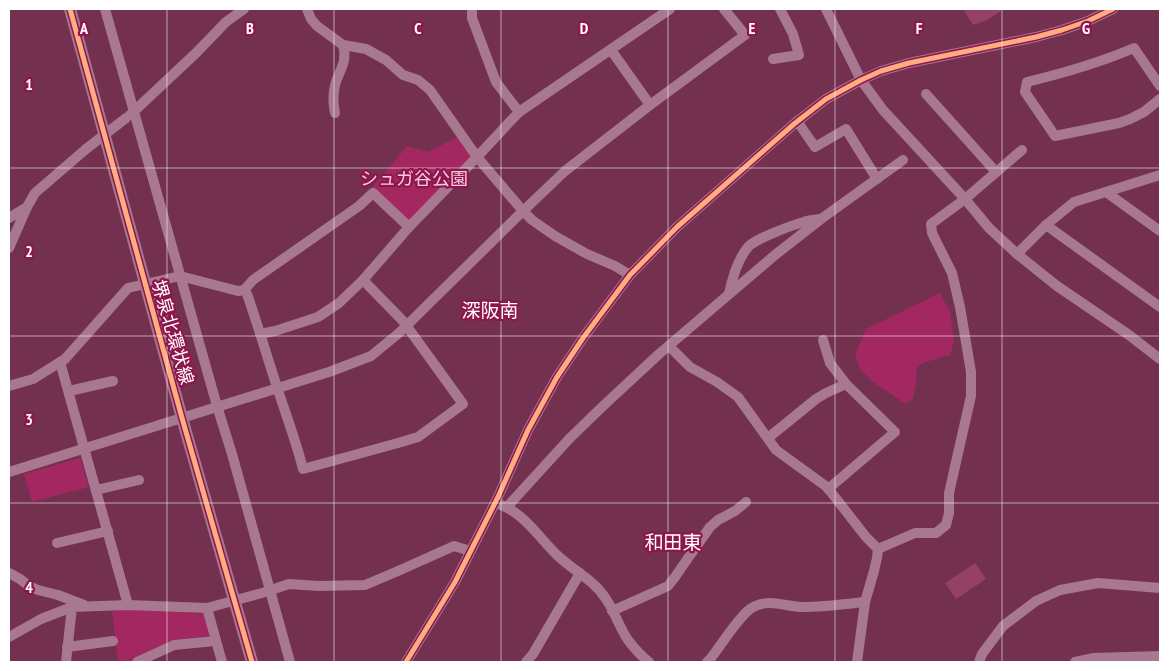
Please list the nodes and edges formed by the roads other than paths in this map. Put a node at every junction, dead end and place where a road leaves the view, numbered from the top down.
1 (70, 9) edge
2 (105, 9) edge
3 (244, 9) edge
4 (307, 9) edge
5 (472, 9) edge
6 (724, 9) edge
7 (780, 9) edge
8 (826, 9) edge
9 (1113, 9) edge
10 (662, 11) edge
11 (343, 46) junction
12 (611, 50) junction
13 (773, 59) dead end
14 (861, 80) junction
15 (1160, 86) edge
16 (926, 94) dead end
17 (1160, 99) edge
18 (650, 105) junction
19 (519, 112) junction
20 (335, 113) dead end
21 (130, 116) junction
22 (797, 121) junction
23 (1022, 150) dead end
24 (477, 157) junction
25 (903, 160) dead end
26 (996, 172) junction
27 (1160, 175) edge
28 (877, 179) junction
29 (1106, 192) junction
30 (965, 199) junction
31 (27, 207) junction
32 (522, 211) junction
33 (9, 218) edge
34 (821, 219) junction
35 (1046, 225) junction
36 (408, 227) junction
37 (1160, 231) edge
38 (9, 248) edge
39 (1017, 254) junction
40 (630, 275) junction
41 (180, 276) junction
42 (363, 280) junction
43 (145, 283) junction
44 (244, 290) junction
45 (730, 294) junction
46 (1160, 307) edge
47 (408, 327) junction
48 (260, 334) junction
49 (823, 340) dead end
50 (669, 346) junction
51 (1160, 359) edge
52 (60, 362) junction
53 (113, 381) dead end
54 (846, 384) junction
55 (9, 386) edge
56 (277, 388) junction
57 (69, 391) junction
58 (216, 406) junction
59 (182, 418) junction
60 (768, 438) junction
61 (85, 448) junction
62 (9, 472) edge
63 (139, 480) dead end
64 (828, 489) junction
65 (96, 490) junction
66 (495, 502) junction
67 (746, 502) dead end
68 (508, 507) junction
69 (108, 531) junction
70 (57, 543) dead end
71 (878, 549) junction
72 (470, 551) junction
73 (9, 573) edge
74 (580, 573) junction
75 (1160, 588) edge
76 (266, 591) junction
77 (865, 602) junction
78 (128, 605) junction
79 (72, 606) junction
80 (87, 606) junction
81 (207, 608) junction
82 (612, 611) junction
83 (9, 624) edge
84 (13, 634) edge
85 (113, 641) dead end
86 (215, 641) junction
87 (67, 646) junction
88 (1160, 657) edge
89 (156, 658) edge
90 (66, 662) edge
91 (137, 662) edge
92 (222, 662) edge
93 (252, 662) edge
94 (290, 662) edge
95 (406, 662) edge
96 (526, 662) edge
97 (649, 662) edge
98 (707, 662) edge
99 (857, 662) edge
100 (979, 662) edge
101 (1075, 662) edge
102 (1160, 662) edge

1 - 43 main road, 堺泉北環状線
2 - 21 street
3 - 21 street
4 - 11 street
5 - 19 street
6 - 18 street
7 - 13 street
8 - 14 street
9 - 14 street
10 - 12 street
11 - 20 street
11 - 24 street
12 - 18 street
12 - 19 street
14 - 22 street
14 - 30 street
15 - 17 street
16 - 26 street
18 - 32 street
19 - 24 street
21 - 31 street, bridge
21 - 41 street
22 - 28 street
22 - 40 street
23 - 26 street
24 - 32 street
24 - 36 street
25 - 28 street
26 - 30 street
27 - 29 street
28 - 34 street
29 - 35 street
29 - 37 street
30 - 39 street
30 - 71 street
31 - 33 street
31 - 38 street
32 - 40 street
32 - 47 street
34 - 45 street
34 - 45 street
35 - 39 street
35 - 46 street
36 - 42 street
36 - 44 street
39 - 51 street
40 - 66 street
41 - 43 street
41 - 44 street
41 - 58 street
42 - 47 street
42 - 48 street
43 - 52 street
43 - 59 main road, 堺泉北環状線
44 - 48 street
45 - 50 street
47 - 56 street
47 - 56 street
48 - 56 street
49 - 54 street
50 - 60 street
50 - 68 street
52 - 55 street
52 - 57 street
53 - 57 street
54 - 60 street
54 - 64 street
56 - 58 street
57 - 61 street
58 - 59 street
58 - 76 street
59 - 61 street
59 - 93 main road, 堺泉北環状線
60 - 64 street
61 - 62 street
61 - 65 street
63 - 65 street
64 - 71 street
65 - 69 street
66 - 68 street
66 - 72 street
67 - 82 street
68 - 74 street
69 - 70 street
69 - 78 street
71 - 77 street
72 - 76 street
72 - 95 street
73 - 80 street
74 - 82 street
74 - 96 street
75 - 100 street
76 - 81 street, bridge
76 - 94 street
77 - 98 street
77 - 99 street
78 - 80 street
78 - 81 street
79 - 80 street
79 - 84 street
79 - 87 street
81 - 86 street
82 - 97 street
83 - 84 street
85 - 87 street
86 - 89 street
86 - 92 street
87 - 90 street
88 - 101 street
88 - 102 street
89 - 91 street

